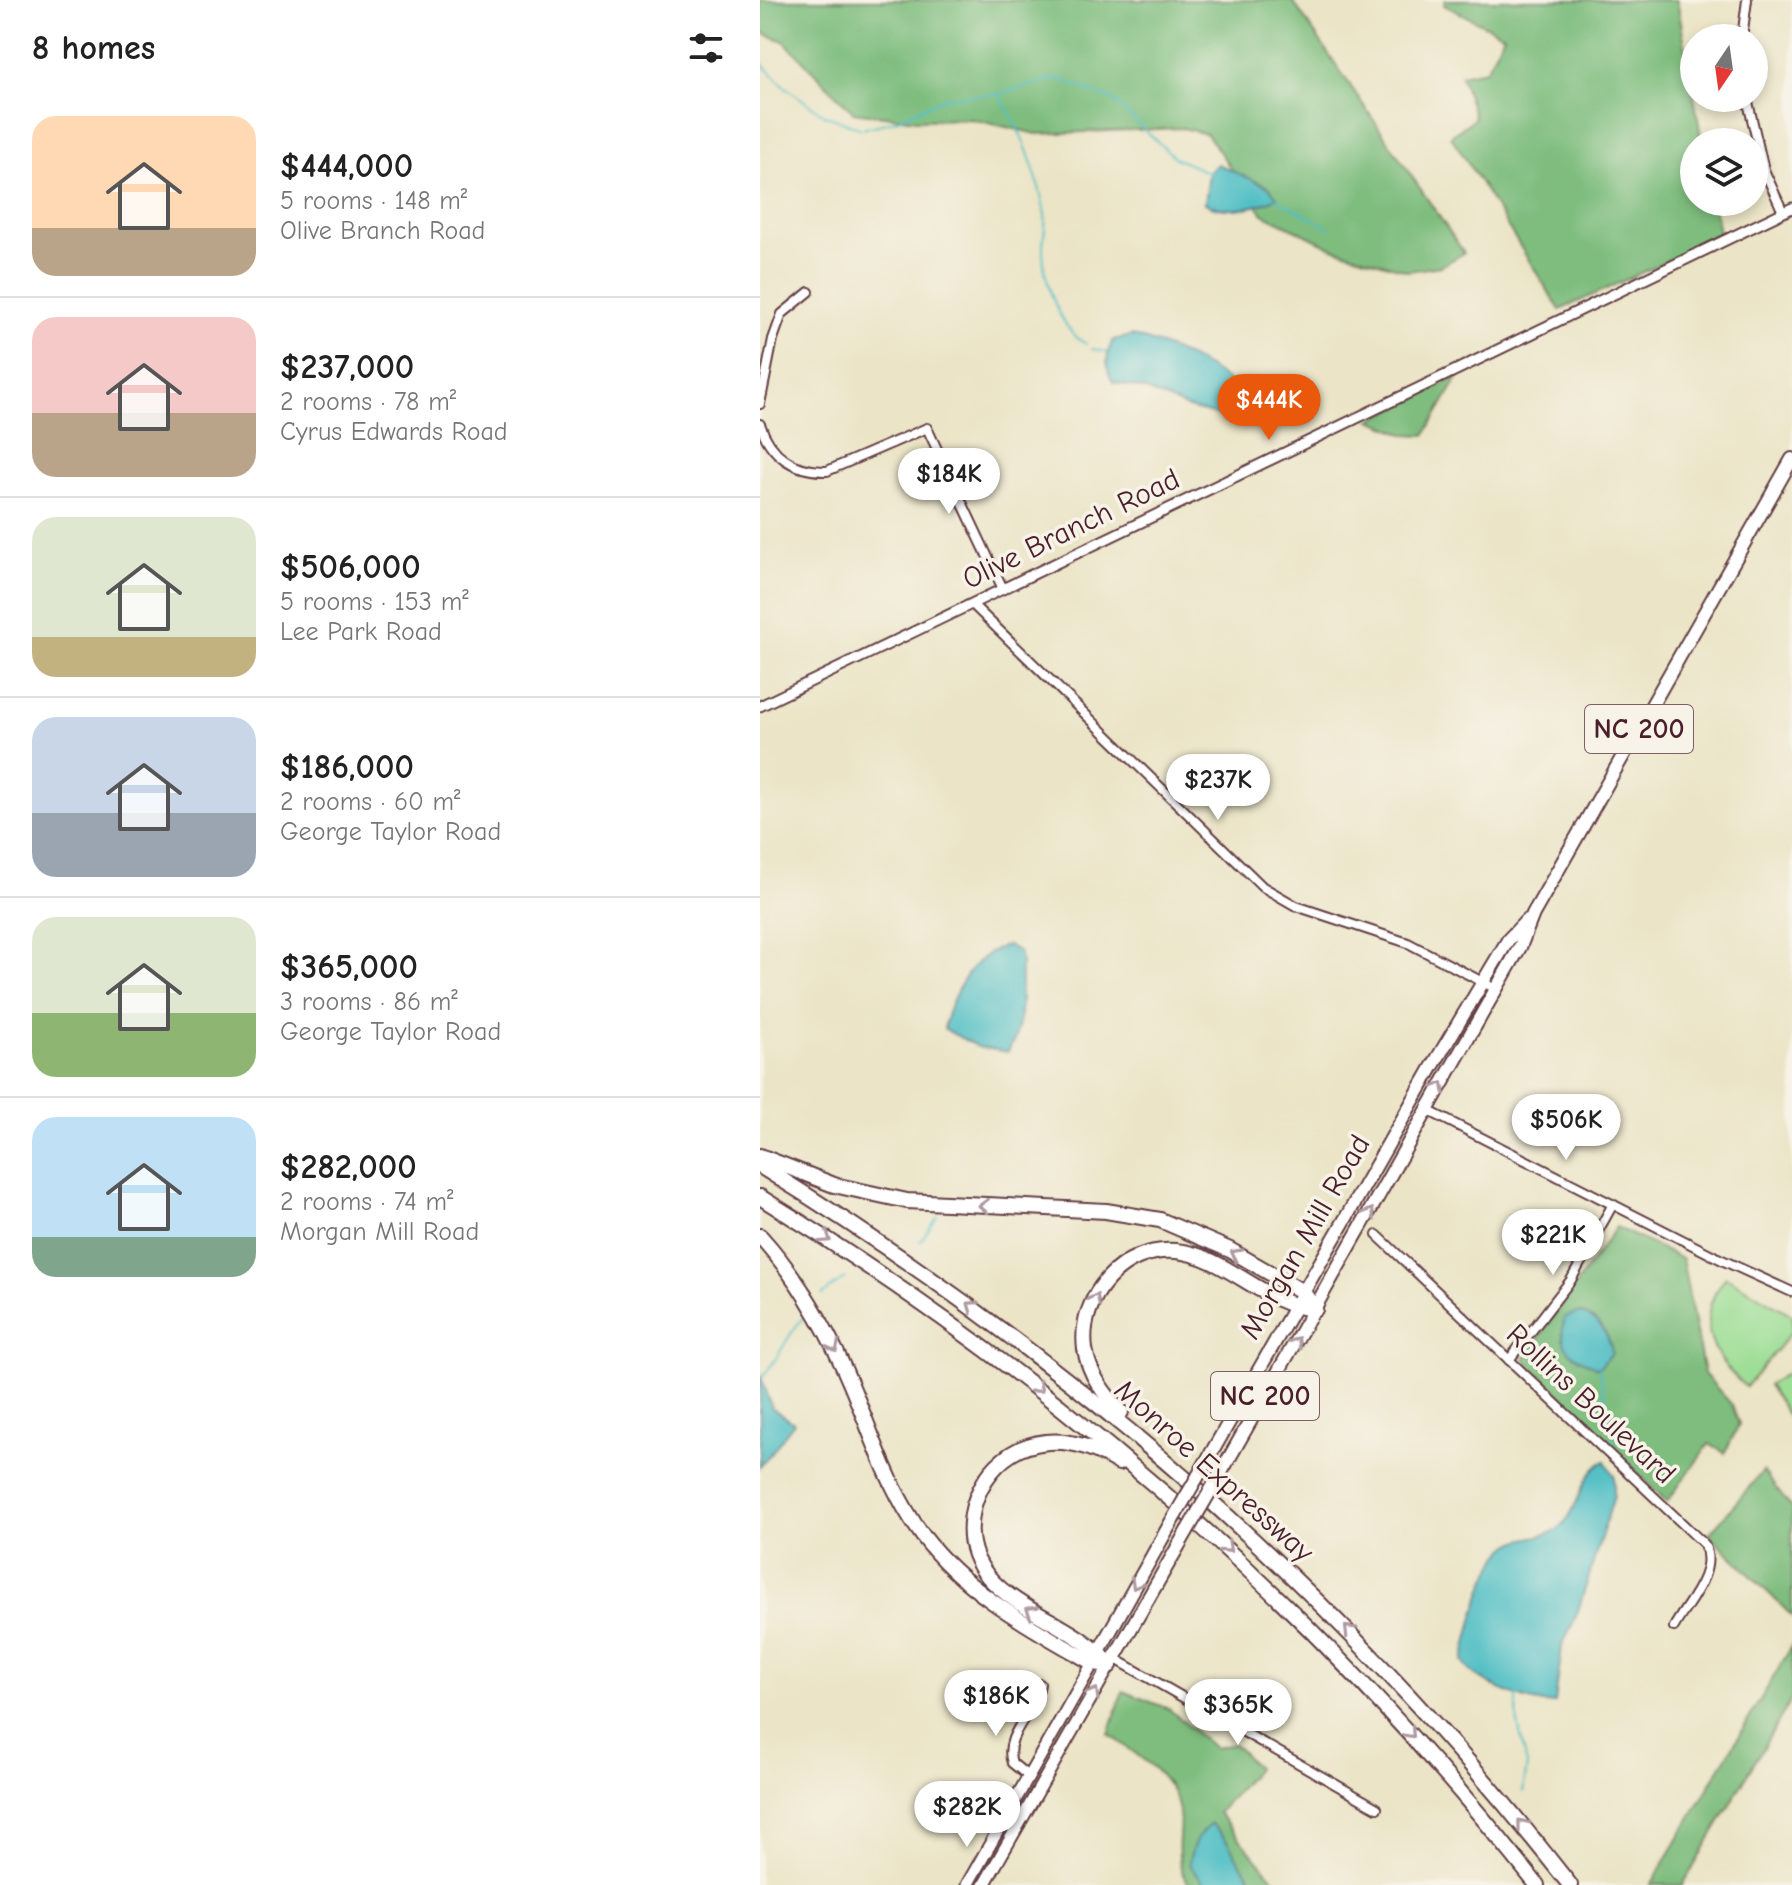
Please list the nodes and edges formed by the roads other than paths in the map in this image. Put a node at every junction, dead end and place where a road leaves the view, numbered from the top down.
1 (1747, 0) edge
2 (1744, 24) edge
3 (1750, 112) edge
4 (1788, 210) edge
5 (809, 292) dead end
6 (760, 404) edge
7 (760, 424) edge
8 (1792, 459) edge
9 (1003, 589) junction
10 (972, 604) junction
11 (760, 706) edge
12 (1490, 986) junction
13 (1427, 1110) junction
14 (760, 1156) edge
15 (760, 1166) edge
16 (760, 1197) edge
17 (1613, 1204) junction
18 (1377, 1235) dead end
19 (760, 1236) edge
20 (1303, 1292) junction
21 (1792, 1292) edge
22 (1295, 1308) junction
23 (1315, 1309) junction
24 (1509, 1360) junction
25 (1165, 1458) junction
26 (1169, 1496) junction
27 (1674, 1627) dead end
28 (1096, 1656) junction
29 (1112, 1662) junction
30 (1040, 1684) dead end
31 (1028, 1776) junction
32 (1377, 1808) dead end
33 (967, 1885) edge
34 (984, 1885) edge
35 (1537, 1885) edge
36 (1570, 1885) edge

1 - 2 street
3 - 4 street
4 - 9 street, Olive Branch Road
5 - 6 street
7 - 9 street
8 - 12 main road, Morgan Mill Road / NC 200
9 - 10 street, Olive Branch Road
10 - 11 street, Olive Branch Road
10 - 12 street
13 -> 12 main road, Morgan Mill Road / NC 200
12 - 20 main road, Morgan Mill Road / NC 200
13 - 17 street
23 -> 13 main road, Morgan Mill Road / NC 200
20 -> 14 highway
25 -> 15 highway, Monroe Expressway
16 -> 26 highway, Monroe Expressway
17 - 21 street
17 - 24 street
18 - 24 street, Rollins Boulevard
19 -> 28 highway
20 - 22 main road, Morgan Mill Road / NC 200
20 - 23 highway
22 - 23 highway
25 -> 22 highway
22 -> 28 main road, Morgan Mill Road / NC 200, bridge
29 -> 23 main road, Morgan Mill Road / NC 200, bridge
24 - 27 street, Rollins Boulevard
36 -> 25 highway, Monroe Expressway
28 -> 26 highway
26 -> 35 highway, Monroe Expressway
28 - 29 highway
28 - 31 main road, Morgan Mill Road / NC 200
29 - 32 street
34 -> 29 main road, Morgan Mill Road / NC 200
30 - 31 street
31 - 33 main road, Morgan Mill Road / NC 200

